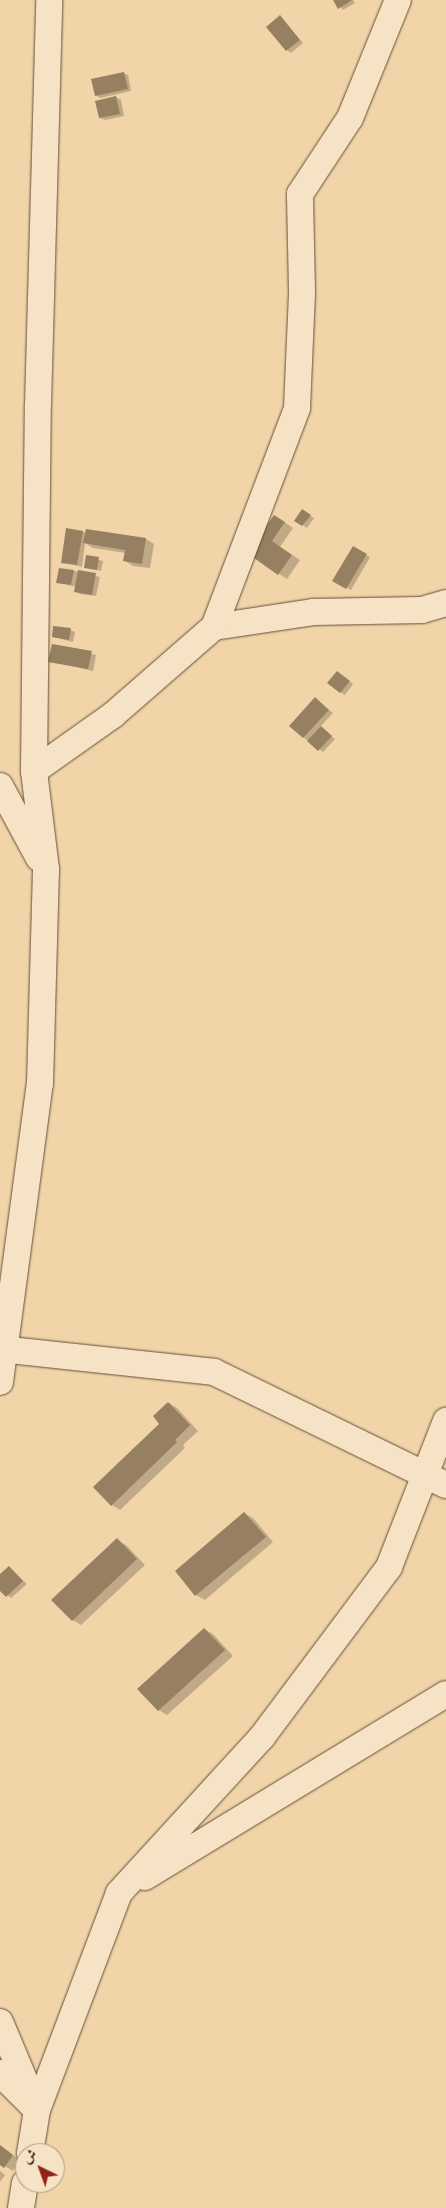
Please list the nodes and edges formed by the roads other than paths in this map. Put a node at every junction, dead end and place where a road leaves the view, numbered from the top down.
1 (49, 0) edge
2 (398, 0) edge
3 (446, 603) edge
4 (214, 627) junction
5 (34, 771) junction
6 (0, 786) edge
7 (46, 869) junction
8 (2, 1348) edge
9 (0, 1382) edge
10 (446, 1421) edge
11 (446, 1454) edge
12 (435, 1480) edge
13 (446, 1694) edge
14 (119, 1893) junction
15 (0, 2022) edge
16 (0, 2073) edge
17 (37, 2110) junction
18 (32, 2143) edge
19 (23, 2193) edge
20 (21, 2208) edge

1 - 5 street
2 - 4 street
3 - 4 street
4 - 5 street
5 - 7 street
6 - 7 street
7 - 8 street
8 - 9 street
8 - 12 street
10 - 12 street
11 - 12 street
12 - 14 street
13 - 14 street
14 - 17 street
15 - 17 street
16 - 17 street
17 - 18 street
19 - 20 street

